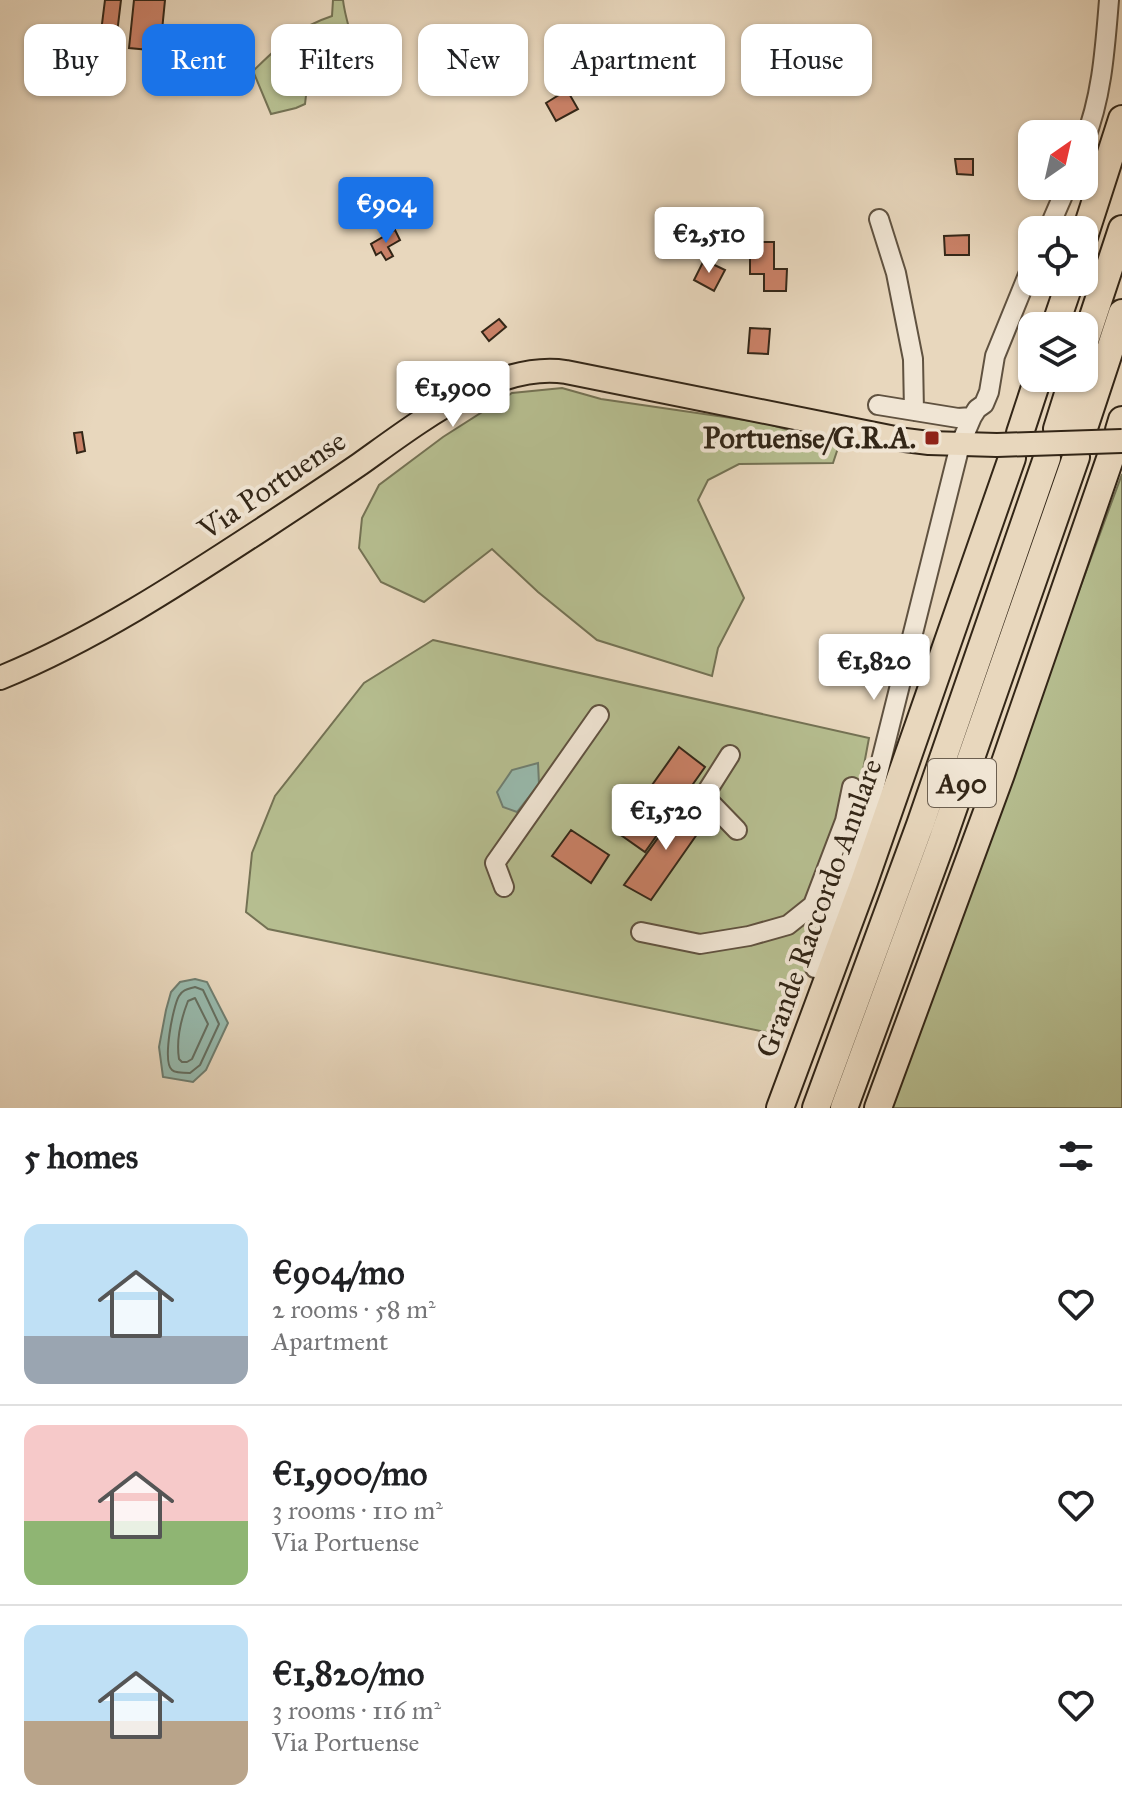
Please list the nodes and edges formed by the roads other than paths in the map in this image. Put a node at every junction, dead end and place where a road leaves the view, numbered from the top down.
1 (1109, 0) edge
2 (1122, 119) edge
3 (1092, 120) edge
4 (1091, 216) edge
5 (879, 219) dead end
6 (1122, 229) edge
7 (1019, 296) edge
8 (1095, 312) edge
9 (1122, 313) edge
10 (1033, 392) edge
11 (1069, 392) edge
12 (878, 405) dead end
13 (914, 411) junction
14 (972, 417) junction
15 (1057, 429) dead end
16 (1083, 431) dead end
17 (1020, 433) dead end
18 (1118, 437) edge
19 (960, 445) junction
20 (1004, 452) junction
21 (1076, 457) dead end
22 (1047, 458) dead end
23 (0, 678) edge
24 (599, 715) dead end
25 (730, 755) dead end
26 (852, 787) dead end
27 (737, 830) dead end
28 (504, 887) dead end
29 (641, 932) dead end
30 (815, 968) dead end
31 (780, 1108) edge
32 (816, 1108) edge
33 (844, 1108) edge
34 (878, 1108) edge

1 - 3 street
2 - 4 highway
5 - 13 street
6 - 8 highway
7 - 14 street
9 - 16 highway
10 - 17 highway
11 - 15 highway
12 - 13 street
13 - 14 street
14 - 19 street
18 - 20 main road, Via Portuense, bridge
18 - 34 highway
19 - 20 main road, Via Portuense
19 - 23 main road, Via Portuense
19 - 30 street
20 - 31 highway, Grande Raccordo Anulare
21 - 33 highway, A90
22 - 32 highway, A90
24 - 28 street
25 - 27 street
26 - 29 street

